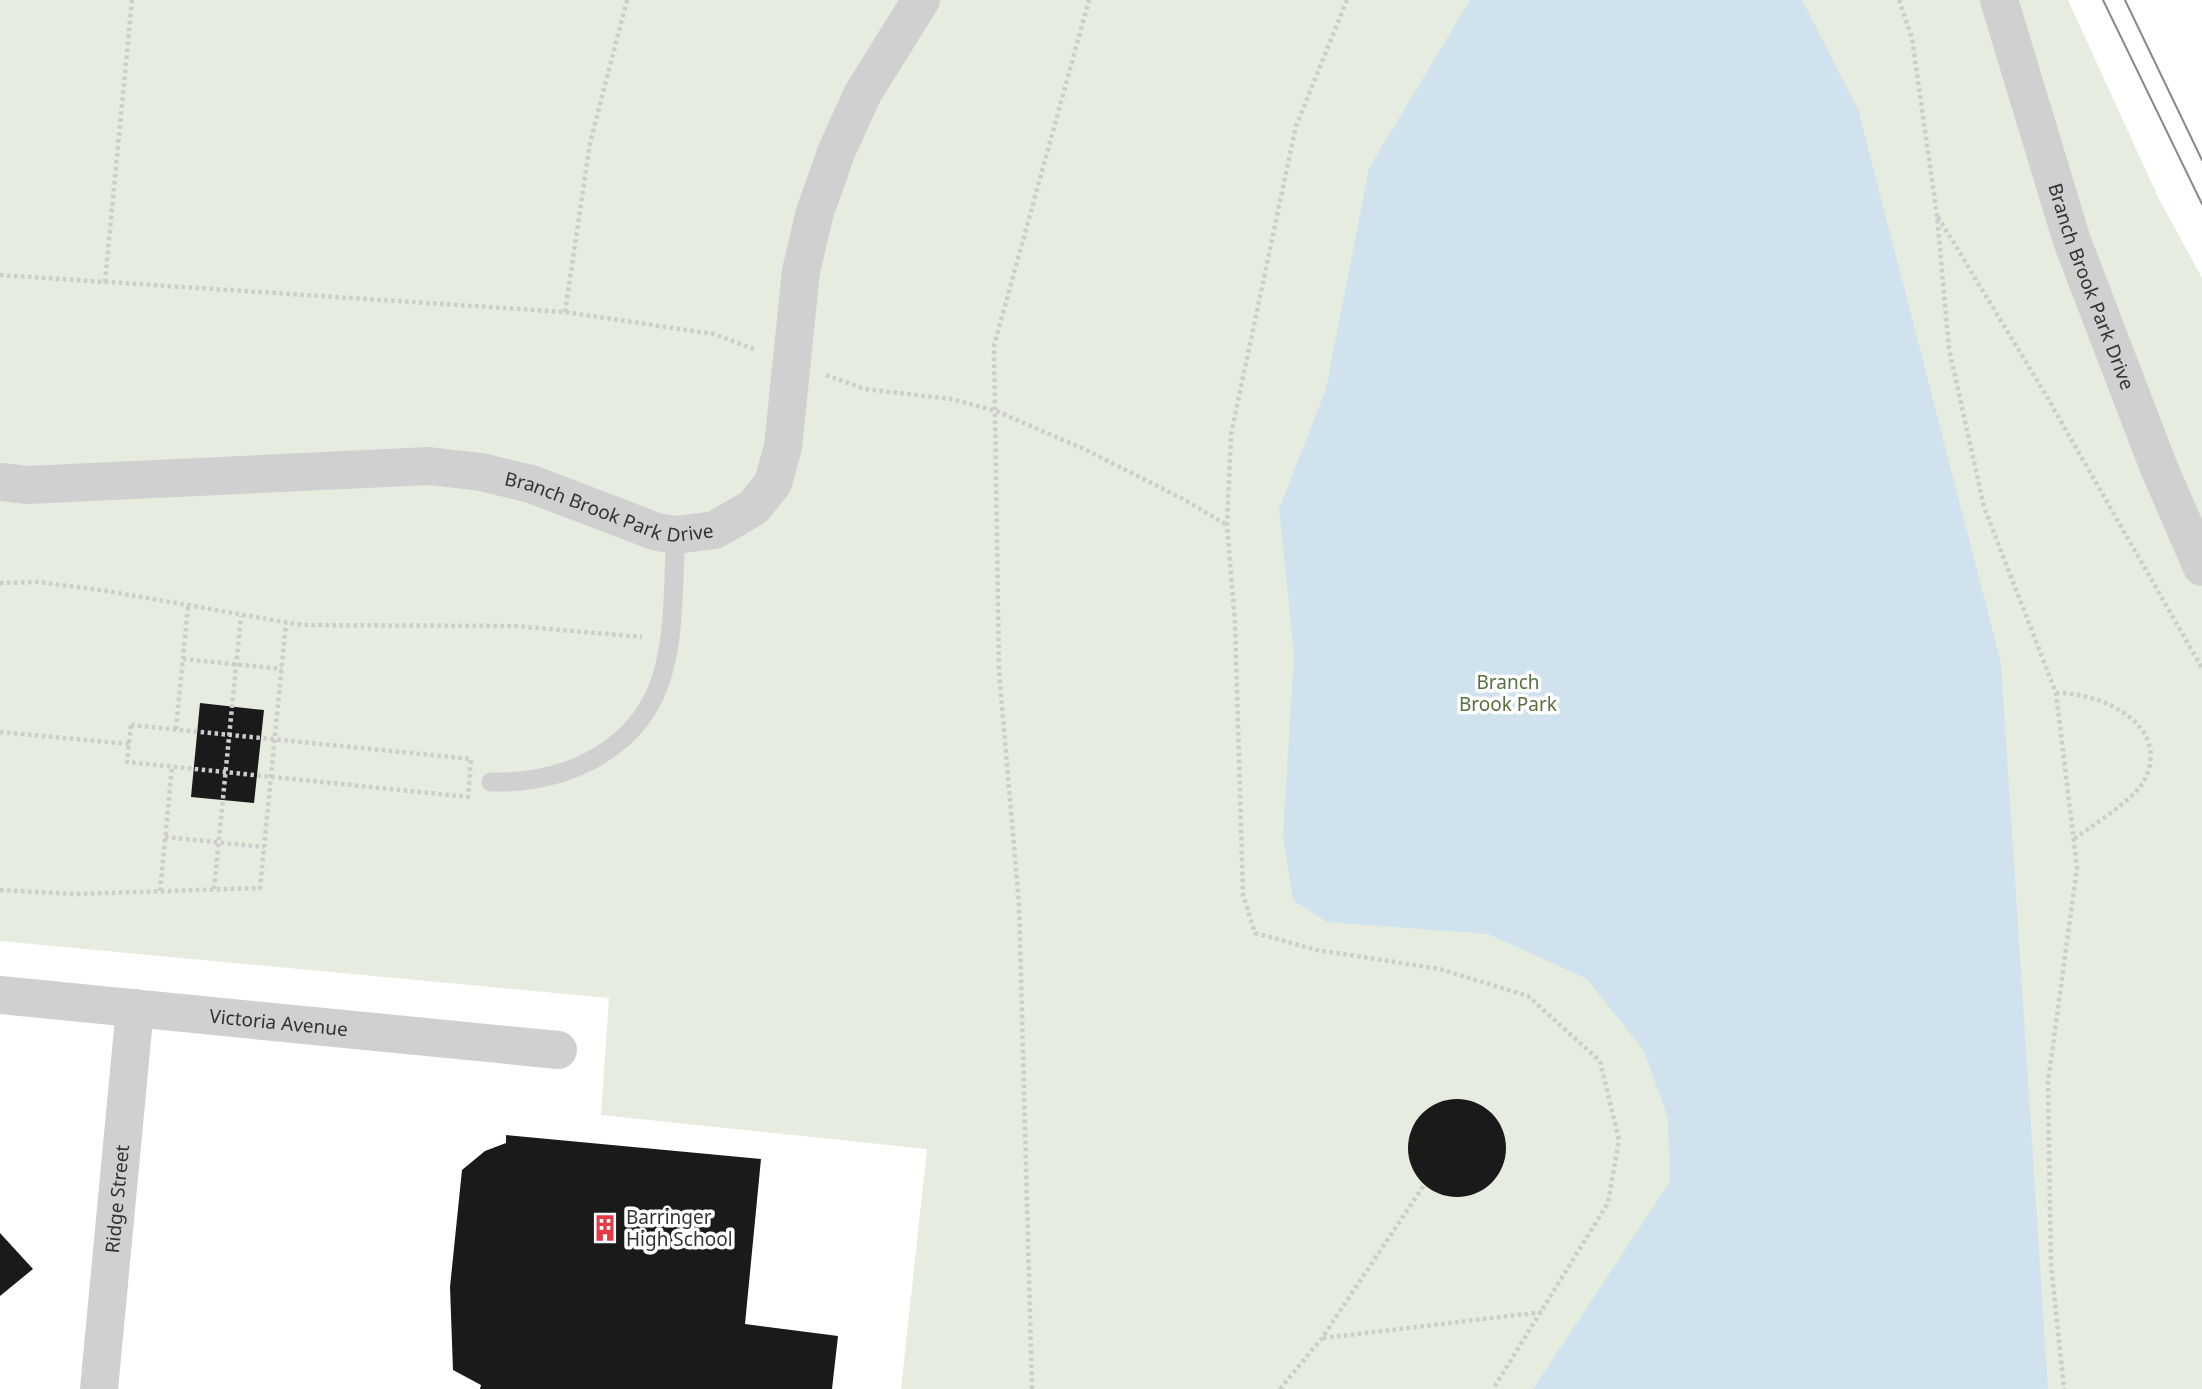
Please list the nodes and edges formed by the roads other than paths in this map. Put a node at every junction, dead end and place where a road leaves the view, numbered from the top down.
1 (921, 0) edge
2 (1999, 0) edge
3 (0, 482) edge
4 (676, 535) junction
5 (2202, 566) edge
6 (491, 782) dead end
7 (0, 995) edge
8 (135, 1008) junction
9 (558, 1050) dead end
10 (99, 1389) edge

1 - 4 street, Branch Brook Park Drive
2 - 5 street, Branch Brook Park Drive
3 - 4 street, Branch Brook Park Drive
4 - 6 lane
7 - 8 street, Victoria Avenue
8 - 9 street, Victoria Avenue
8 - 10 street, Ridge Street

